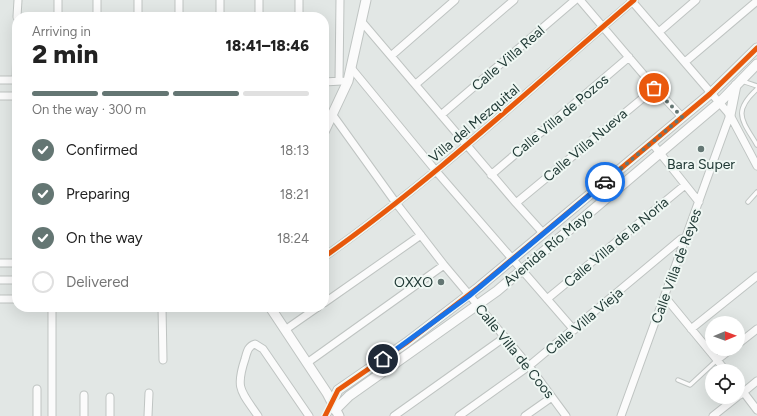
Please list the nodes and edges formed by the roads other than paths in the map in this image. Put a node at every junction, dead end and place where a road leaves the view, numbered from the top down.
1 (18, 0) edge
2 (58, 0) edge
3 (97, 0) edge
4 (138, 0) edge
5 (179, 0) edge
6 (220, 0) edge
7 (259, 0) edge
8 (299, 0) edge
9 (340, 0) edge
10 (366, 0) edge
11 (455, 0) edge
12 (514, 0) edge
13 (575, 0) edge
14 (580, 0) edge
15 (632, 0) edge
16 (696, 0) edge
17 (757, 1) edge
18 (18, 12) edge
19 (58, 12) edge
20 (97, 12) edge
21 (138, 12) edge
22 (179, 12) edge
23 (220, 12) edge
24 (259, 12) edge
25 (299, 12) edge
26 (362, 22) junction
27 (603, 27) junction
28 (659, 32) junction
29 (757, 48) edge
30 (391, 56) junction
31 (629, 57) junction
32 (685, 62) junction
33 (757, 64) edge
34 (352, 69) junction
35 (0, 80) edge
36 (12, 80) edge
37 (344, 81) junction
38 (329, 82) edge
39 (739, 83) junction
40 (416, 84) junction
41 (654, 88) junction
42 (757, 88) edge
43 (711, 93) junction
44 (0, 96) edge
45 (12, 96) edge
46 (720, 102) junction
47 (332, 114) junction
48 (441, 115) junction
49 (730, 115) junction
50 (682, 117) junction
51 (329, 121) edge
52 (652, 143) junction
53 (467, 145) junction
54 (757, 145) edge
55 (659, 153) junction
56 (757, 166) edge
57 (436, 171) junction
58 (492, 175) junction
59 (685, 185) junction
60 (757, 192) edge
61 (699, 202) junction
62 (748, 202) dead end
63 (396, 203) junction
64 (516, 203) junction
65 (543, 233) junction
66 (421, 235) junction
67 (687, 238) junction
68 (329, 253) edge
69 (512, 259) junction
70 (0, 263) edge
71 (12, 263) edge
72 (444, 265) junction
73 (522, 269) junction
74 (757, 276) edge
75 (0, 280) edge
76 (12, 280) edge
77 (469, 296) junction
78 (665, 297) junction
79 (0, 299) edge
80 (12, 299) edge
81 (329, 299) edge
82 (547, 299) junction
83 (478, 306) junction
84 (52, 312) edge
85 (162, 312) edge
86 (273, 312) edge
87 (311, 312) edge
88 (691, 329) junction
89 (757, 329) edge
90 (285, 330) junction
91 (574, 330) junction
92 (505, 337) junction
93 (745, 338) edge
94 (722, 356) edge
95 (163, 360) dead end
96 (717, 360) junction
97 (307, 363) junction
98 (720, 364) edge
99 (529, 366) junction
100 (678, 380) dead end
101 (757, 381) edge
102 (37, 389) dead end
103 (745, 390) edge
104 (149, 393) dead end
105 (84, 395) dead end
106 (552, 396) junction
107 (110, 397) dead end
108 (745, 400) edge
109 (728, 404) edge
110 (757, 410) edge
111 (332, 412) edge
112 (37, 416) edge
113 (52, 416) edge
114 (84, 416) edge
115 (110, 416) edge
116 (148, 416) edge
117 (258, 416) edge
118 (309, 416) edge
119 (394, 416) edge
120 (459, 416) edge
121 (525, 416) edge
122 (566, 416) edge
123 (621, 416) edge
124 (713, 416) edge

1 - 18 street
2 - 19 street
3 - 20 street
4 - 21 street
5 - 22 street
6 - 23 street
7 - 24 street
8 - 25 street
9 - 37 street
10 - 26 street
11 - 30 street
12 - 40 street
13 - 48 street, Calle Villa Real
14 - 27 street
15 - 27 street, Villa del Mezquital
15 - 28 street
16 - 28 street
17 - 32 street
26 - 30 street
26 - 34 street
27 - 31 street
27 - 53 street, Villa del Mezquital
28 - 32 street
29 - 43 street, Avenida Río Mayo
30 - 40 street
31 - 41 street
31 - 58 street, Calle Villa de Pozos
32 - 43 street
33 - 39 street, Avenida Río Mayo
34 - 37 street
34 - 57 street
35 - 36 street
37 - 38 street
37 - 47 street
39 - 42 lane
39 - 46 street, Avenida Río Mayo
39 - 49 street
40 - 48 street
41 - 50 street
41 - 64 street, Calle Villa Nueva
42 - 54 lane
43 - 46 street
43 - 50 street, Avenida Río Mayo
44 - 45 street
46 - 49 street
46 - 55 street, Avenida Río Mayo
47 - 51 street
47 - 63 street, Calle Villa de Coos
48 - 53 street
49 - 56 street
49 - 61 street, Calle Villa de Reyes
50 - 52 street, Avenida Río Mayo
52 - 55 street
52 - 65 street, Avenida Río Mayo
53 - 57 street, Villa del Mezquital
53 - 58 street
55 - 59 street
55 - 73 street, Avenida Río Mayo
57 - 63 street, Villa del Mezquital
57 - 69 street
58 - 64 street
59 - 61 street
59 - 82 street, Calle Villa de la Noria
60 - 62 lane
61 - 67 street, Calle Villa de Reyes
63 - 66 street, Calle Villa de Coos
63 - 68 street, Villa del Mezquital
64 - 65 street
65 - 69 street, Avenida Río Mayo
66 - 72 street, Calle Villa de Coos
66 - 81 street
67 - 78 street, Calle Villa de Reyes
67 - 91 street, Calle Villa Vieja
69 - 73 street
69 - 77 street, Avenida Río Mayo
70 - 71 street
72 - 77 street, Calle Villa de Coos
72 - 97 street
73 - 82 street
73 - 83 street, Avenida Río Mayo
74 - 88 street
75 - 76 street
77 - 83 street, Calle Villa de Coos
77 - 111 street, Avenida Río Mayo
78 - 88 street
78 - 123 street, Calle Villa de Reyes
79 - 80 street
82 - 91 street
83 - 92 street, Calle Villa de Coos
83 - 111 street, Avenida Río Mayo
84 - 113 street
85 - 95 street
86 - 90 street
87 - 90 street
88 - 96 street
89 - 93 street
90 - 97 street
91 - 99 street, Calle Villa Vieja
92 - 99 street, Calle Villa de Coos
92 - 119 street
94 - 96 street
96 - 98 street
96 - 100 lane
97 - 111 street
99 - 106 street, Calle Villa de Coos
99 - 120 street, Calle Villa Vieja
101 - 103 street
102 - 112 street
104 - 116 street
105 - 114 street
106 - 121 street
106 - 122 street, Calle Villa de Coos
107 - 115 street
108 - 110 street
109 - 124 street
117 - 118 street

